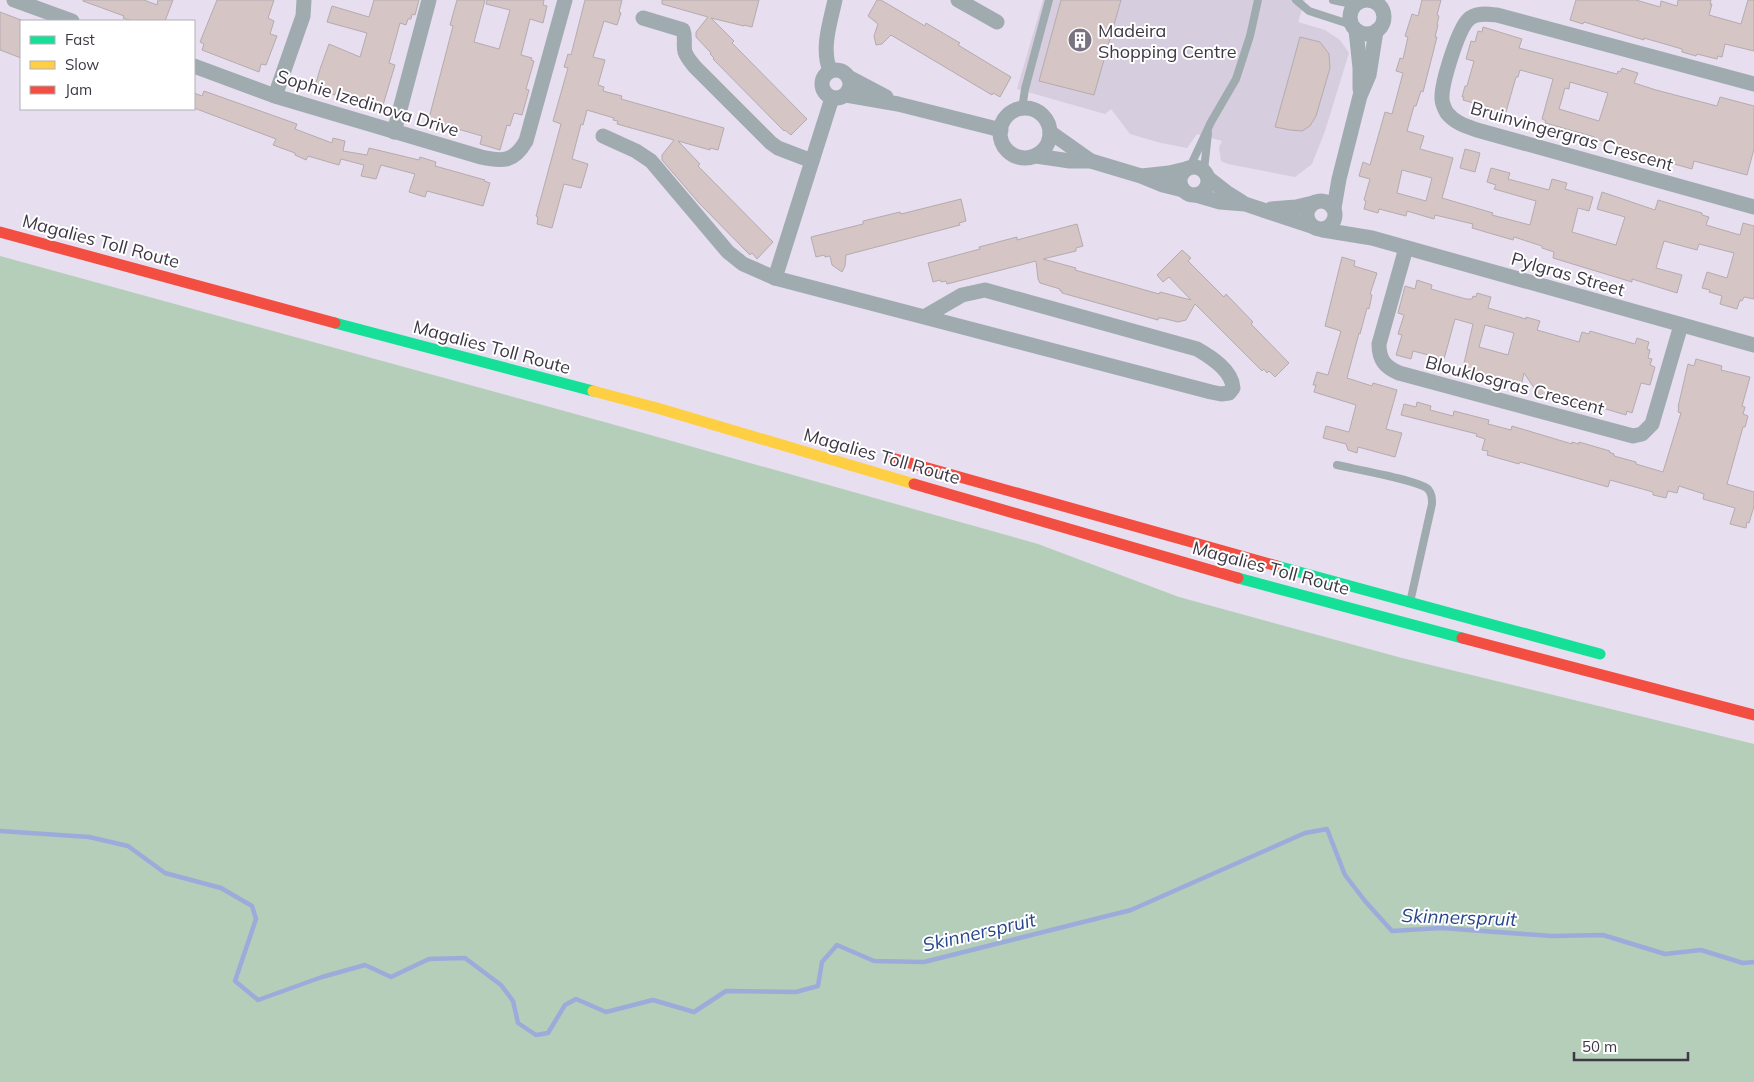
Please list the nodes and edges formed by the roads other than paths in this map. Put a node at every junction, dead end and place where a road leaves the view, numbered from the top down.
1 (14, 0) edge
2 (304, 0) edge
3 (429, 0) edge
4 (564, 0) edge
5 (835, 0) edge
6 (958, 0) edge
7 (1048, 0) edge
8 (1258, 0) edge
9 (1296, 0) edge
10 (1333, 0) edge
11 (1359, 2) edge
12 (1382, 4) edge
13 (643, 18) dead end
14 (69, 20) edge
15 (997, 22) dead end
16 (1354, 27) junction
17 (1376, 31) junction
18 (195, 66) edge
19 (830, 71) junction
20 (848, 77) junction
21 (1754, 84) edge
22 (275, 96) junction
23 (839, 96) junction
24 (1360, 96) junction
25 (898, 104) junction
26 (1022, 108) junction
27 (1209, 126) junction
28 (1000, 130) junction
29 (394, 132) junction
30 (1050, 132) junction
31 (602, 136) dead end
32 (1036, 156) junction
33 (1091, 160) junction
34 (812, 161) junction
35 (1197, 171) junction
36 (1141, 176) junction
37 (1339, 179) junction
38 (1189, 193) junction
39 (1315, 202) junction
40 (1246, 204) junction
41 (1754, 206) edge
42 (1265, 209) junction
43 (1335, 210) junction
44 (1318, 228) junction
45 (0, 232) edge
46 (1372, 238) junction
47 (1406, 248) junction
48 (775, 278) junction
49 (924, 317) junction
50 (1682, 325) junction
51 (1754, 345) edge
52 (884, 455) dead end
53 (1337, 465) dead end
54 (1410, 602) junction
55 (1611, 657) dead end
56 (1754, 715) edge

1 - 14 street
2 - 22 street
3 - 29 street
4 - 29 street, Sophie Izedinova Drive
5 - 19 street
6 - 15 street
7 - 26 lane
8 - 27 lane
9 - 16 lane
10 - 11 lane
11 - 12 street
11 - 16 street
12 - 17 street
13 - 34 street
16 - 17 street
16 - 24 street
17 - 24 street
18 - 22 street, Sophie Izedinova Drive
19 - 20 street
19 - 23 street
20 - 23 street
20 - 25 street
21 - 41 street, Bruinvingergras Crescent
22 - 29 street, Sophie Izedinova Drive
23 - 25 street
23 - 34 street
24 - 37 street
25 - 28 street
26 - 28 street
26 - 30 street
27 - 35 lane
27 - 35 lane
28 - 32 street
30 - 32 street
30 - 33 street, Pylgras Street
31 - 48 street
32 - 33 street, Pylgras Street
33 - 36 street, Pylgras Street
34 - 48 street
35 - 36 street, Pylgras Street
35 - 38 street
35 - 38 street
35 - 40 street, Pylgras Street
36 - 38 street, Pylgras Street
37 - 39 street
37 - 43 street
38 - 40 street, Pylgras Street
39 - 42 street, Pylgras Street
39 - 43 street
39 - 44 street
40 - 42 street, Pylgras Street
42 - 44 street, Pylgras Street
43 - 44 street
43 - 46 street, Pylgras Street
44 - 46 street, Pylgras Street
45 - 56 highway, Magalies Toll Route
46 - 47 street, Pylgras Street
47 - 50 street, Pylgras Street
47 - 50 street, Blouklosgras Crescent
48 - 49 street
49 - 49 street
50 - 51 street, Pylgras Street
52 - 54 highway, Magalies Toll Route
53 - 54 lane
54 - 55 highway, Magalies Toll Route

